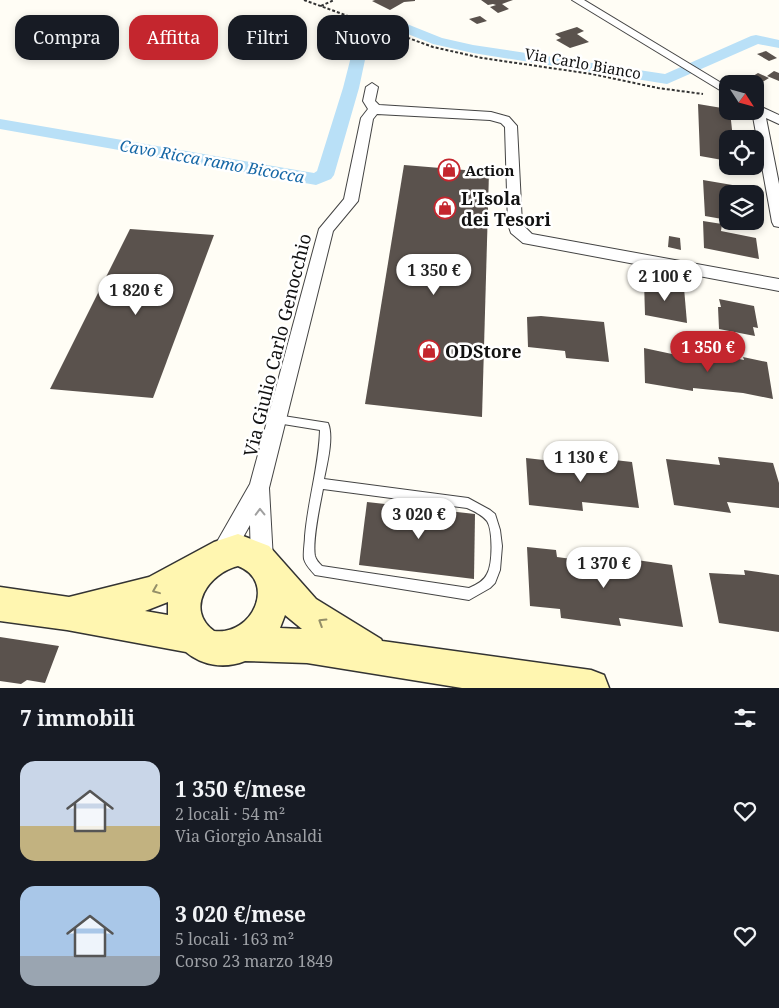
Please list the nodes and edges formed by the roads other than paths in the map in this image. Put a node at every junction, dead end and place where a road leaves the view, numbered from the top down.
1 (576, 0) edge
2 (372, 87) dead end
3 (719, 87) edge
4 (376, 110) junction
5 (764, 112) edge
6 (758, 120) edge
7 (779, 120) edge
8 (779, 222) edge
9 (779, 285) edge
10 (277, 419) junction
11 (318, 483) junction
12 (260, 488) junction
13 (217, 555) junction
14 (265, 563) junction
15 (0, 604) edge
16 (67, 613) junction
17 (194, 637) junction
18 (245, 644) junction
19 (378, 657) junction
20 (591, 688) edge

1 - 3 street
2 - 4 street
4 - 9 street
4 - 10 street, Via Giulio Carlo Genocchio
5 - 7 street
6 - 8 street
10 - 11 lane
10 - 12 street, Via Giulio Carlo Genocchio
11 - 11 lane
12 - 13 street
14 -> 12 street
13 - 14 main road
13 -> 16 main road
13 - 17 main road
14 - 18 main road
19 -> 14 main road
15 - 16 main road
16 - 17 main road
17 - 18 main road
18 - 19 main road
19 - 20 main road

